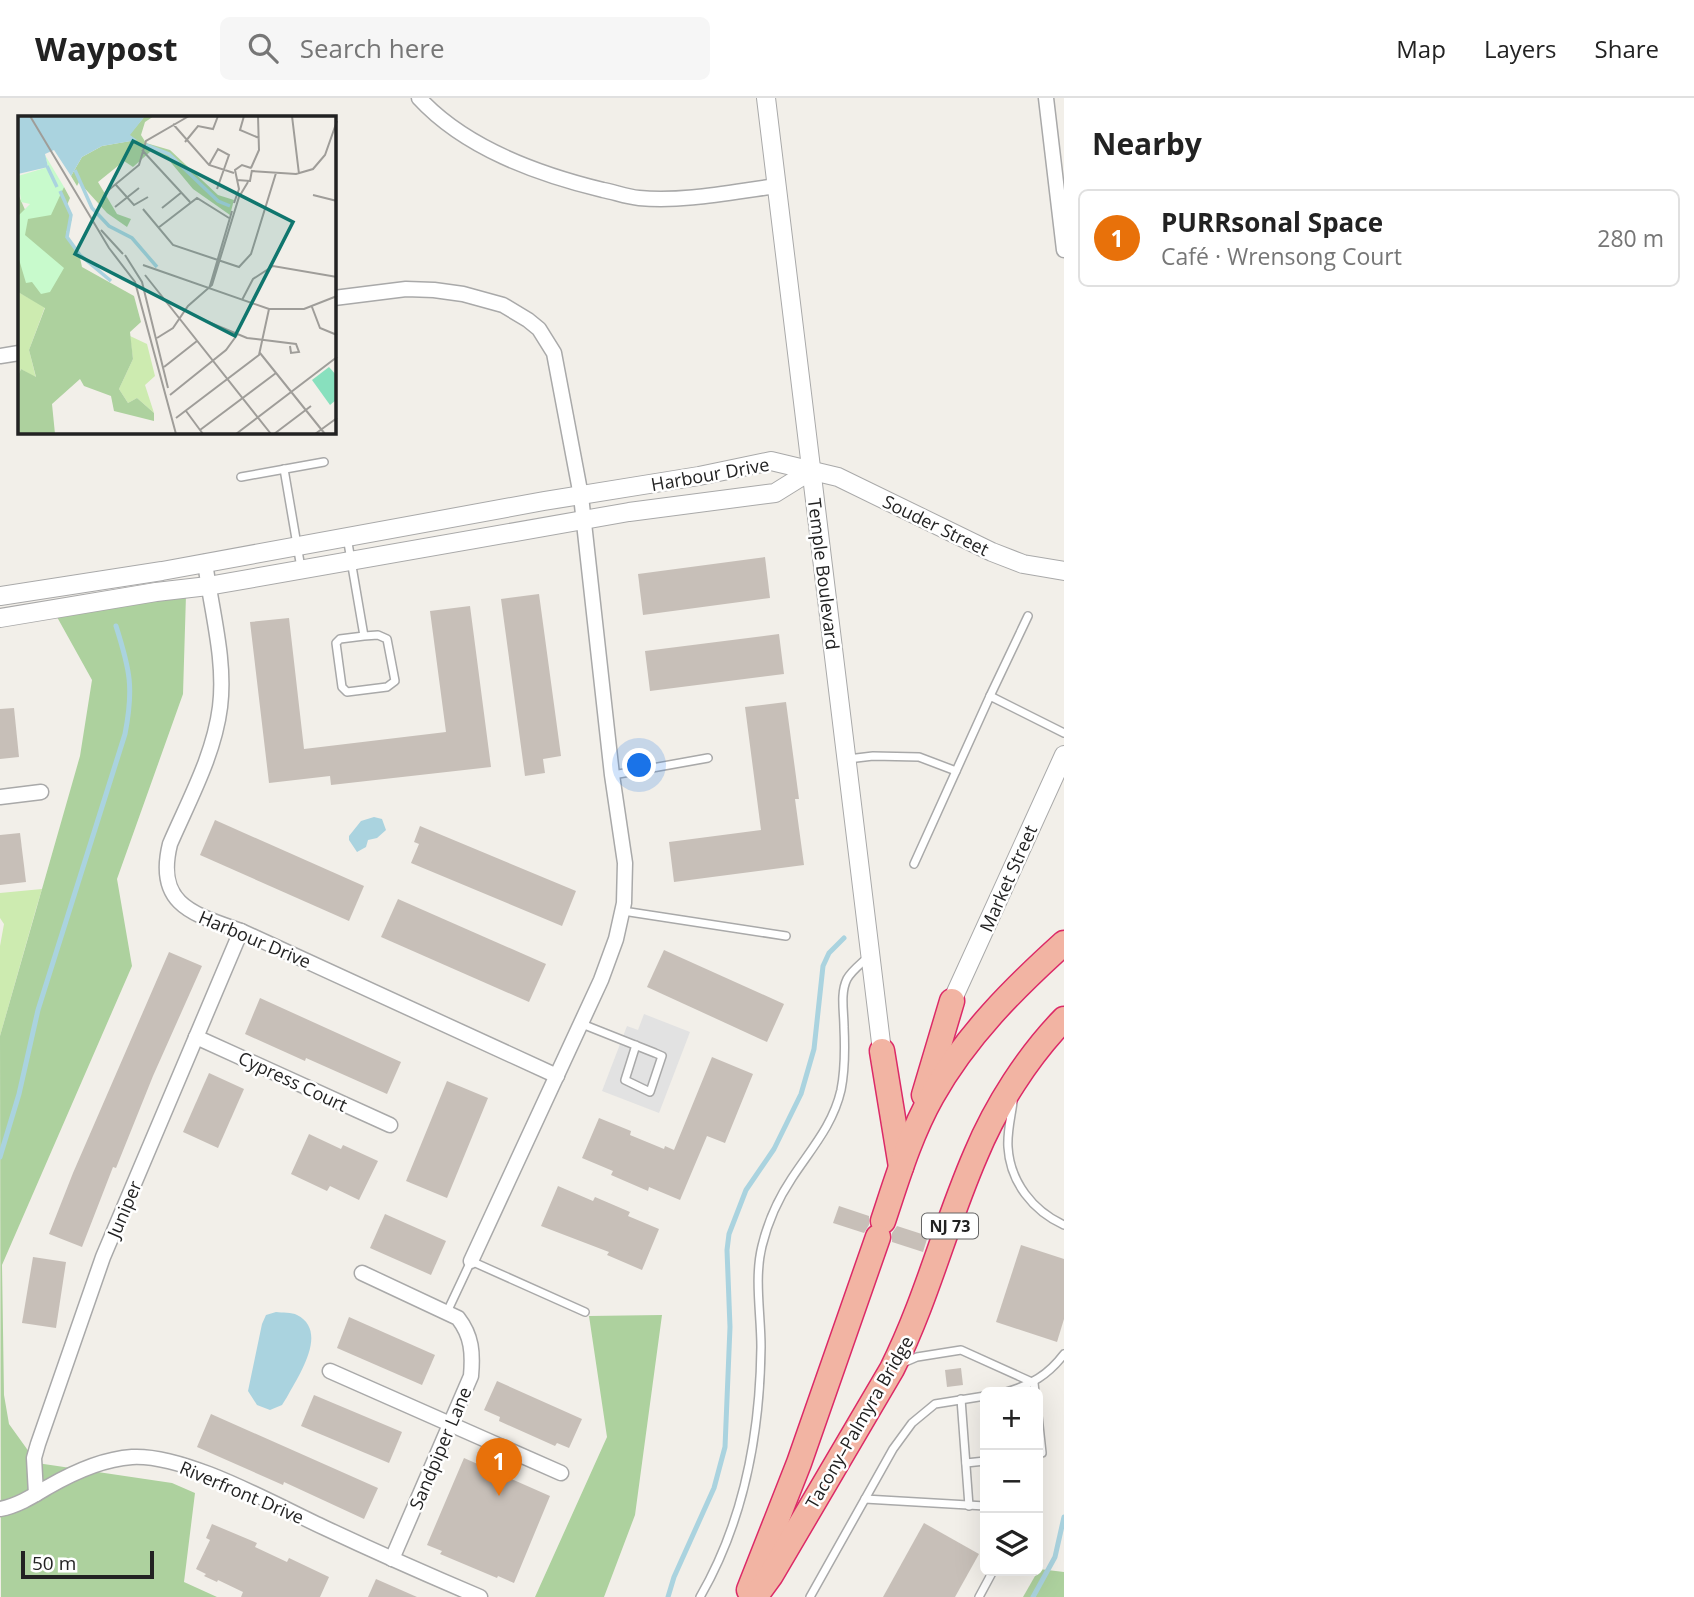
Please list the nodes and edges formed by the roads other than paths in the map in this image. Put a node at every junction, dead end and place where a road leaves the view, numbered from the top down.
1 (419, 98) edge
2 (766, 98) edge
3 (1046, 98) edge
4 (777, 186) junction
5 (1064, 250) edge
6 (336, 298) edge
7 (18, 353) edge
8 (0, 356) edge
9 (324, 462) dead end
10 (284, 469) junction
11 (812, 470) junction
12 (241, 477) dead end
13 (699, 477) junction
14 (581, 496) junction
15 (703, 502) junction
16 (582, 521) junction
17 (347, 537) junction
18 (297, 545) junction
19 (351, 560) junction
20 (205, 562) junction
21 (301, 569) junction
22 (1064, 571) edge
23 (208, 586) junction
24 (9, 595) edge
25 (22, 615) junction
26 (1028, 616) dead end
27 (0, 618) edge
28 (364, 636) junction
29 (990, 696) junction
30 (1064, 733) edge
31 (1064, 755) edge
32 (708, 758) dead end
33 (847, 759) junction
34 (956, 771) junction
35 (612, 775) junction
36 (41, 792) dead end
37 (0, 797) edge
38 (914, 864) dead end
39 (622, 911) junction
40 (241, 931) junction
41 (786, 936) dead end
42 (1064, 943) edge
43 (871, 955) junction
44 (952, 1001) joint
45 (1064, 1019) edge
46 (581, 1023) junction
47 (196, 1037) junction
48 (636, 1045) junction
49 (882, 1051) joint
50 (557, 1076) junction
51 (1014, 1086) junction
52 (918, 1124) junction
53 (390, 1125) dead end
54 (901, 1168) junction
55 (1064, 1225) edge
56 (471, 1261) junction
57 (362, 1273) dead end
58 (585, 1312) dead end
59 (447, 1313) junction
60 (1064, 1354) edge
61 (892, 1369) junction
62 (330, 1371) dead end
63 (1034, 1382) junction
64 (1020, 1387) edge
65 (1034, 1387) edge
66 (980, 1397) edge
67 (961, 1399) junction
68 (450, 1425) junction
69 (980, 1462) edge
70 (966, 1463) junction
71 (561, 1474) dead end
72 (36, 1494) junction
73 (865, 1499) junction
74 (969, 1506) junction
75 (980, 1506) edge
76 (0, 1509) edge
77 (392, 1559) junction
78 (990, 1576) edge
79 (480, 1597) edge
80 (699, 1597) edge
81 (746, 1597) edge
82 (755, 1597) edge
83 (810, 1597) edge
84 (979, 1597) edge

1 - 4 street
2 - 4 street, Temple Boulevard
3 - 5 street
4 - 11 street, Temple Boulevard
6 - 14 street
7 - 8 street
9 - 10 lane
10 - 12 lane
10 - 18 lane
11 - 13 street, Harbour Drive
11 - 15 street, Harbour Drive
11 - 22 street, Souder Street
11 - 33 street, Temple Boulevard
13 - 14 street, Harbour Drive
13 - 15 street
14 - 16 street
14 - 17 street, Harbour Drive
15 - 16 street, Harbour Drive
16 - 19 street, Harbour Drive
16 - 35 street
17 - 18 street, Harbour Drive
17 - 19 lane
18 - 20 street, Harbour Drive
18 - 21 lane
19 - 21 street, Harbour Drive
19 - 28 lane
20 - 23 street, Harbour Drive
20 - 24 street, Harbour Drive
21 - 23 street, Harbour Drive
23 - 25 street, Harbour Drive
23 - 40 street, Harbour Drive
24 - 25 street
25 - 27 street, Harbour Drive
26 - 29 lane
28 - 28 lane
29 - 30 lane
29 - 34 lane
31 - 44 street, Market Street
32 - 35 lane
33 - 34 lane
33 - 43 street, Temple Boulevard
34 - 38 lane
35 - 39 street
36 - 37 street
39 - 41 lane
39 - 46 street
40 - 47 street, Juniper
40 - 50 street, Harbour Drive
42 - 52 highway
43 - 49 street, Temple Boulevard
43 - 80 lane
44 - 52 highway
45 - 51 highway, NJ 73
46 - 48 lane
46 - 50 street
47 - 53 street, Cypress Court
47 - 72 street, Juniper
48 - 48 lane
49 - 54 highway
50 - 56 street
51 - 55 lane
51 - 61 highway, Tacony–Palmyra Bridge / NJ 73
52 - 54 highway, Tacony–Palmyra Bridge
54 - 81 highway, Tacony–Palmyra Bridge
56 - 58 lane
56 - 59 lane
57 - 59 street, Sandpiper Lane
59 - 68 street, Sandpiper Lane
60 - 63 lane
61 - 63 lane
61 - 82 highway, Tacony–Palmyra Bridge / NJ 73
62 - 68 street
63 - 64 lane
63 - 65 lane
66 - 67 lane
67 - 70 lane
67 - 73 lane
68 - 71 street
68 - 77 street, Sandpiper Lane
69 - 70 lane
70 - 74 lane
72 - 76 street, Riverfront Drive
72 - 77 street, Riverfront Drive
73 - 74 lane
73 - 83 lane
74 - 75 lane
77 - 79 street, Riverfront Drive
78 - 84 lane

